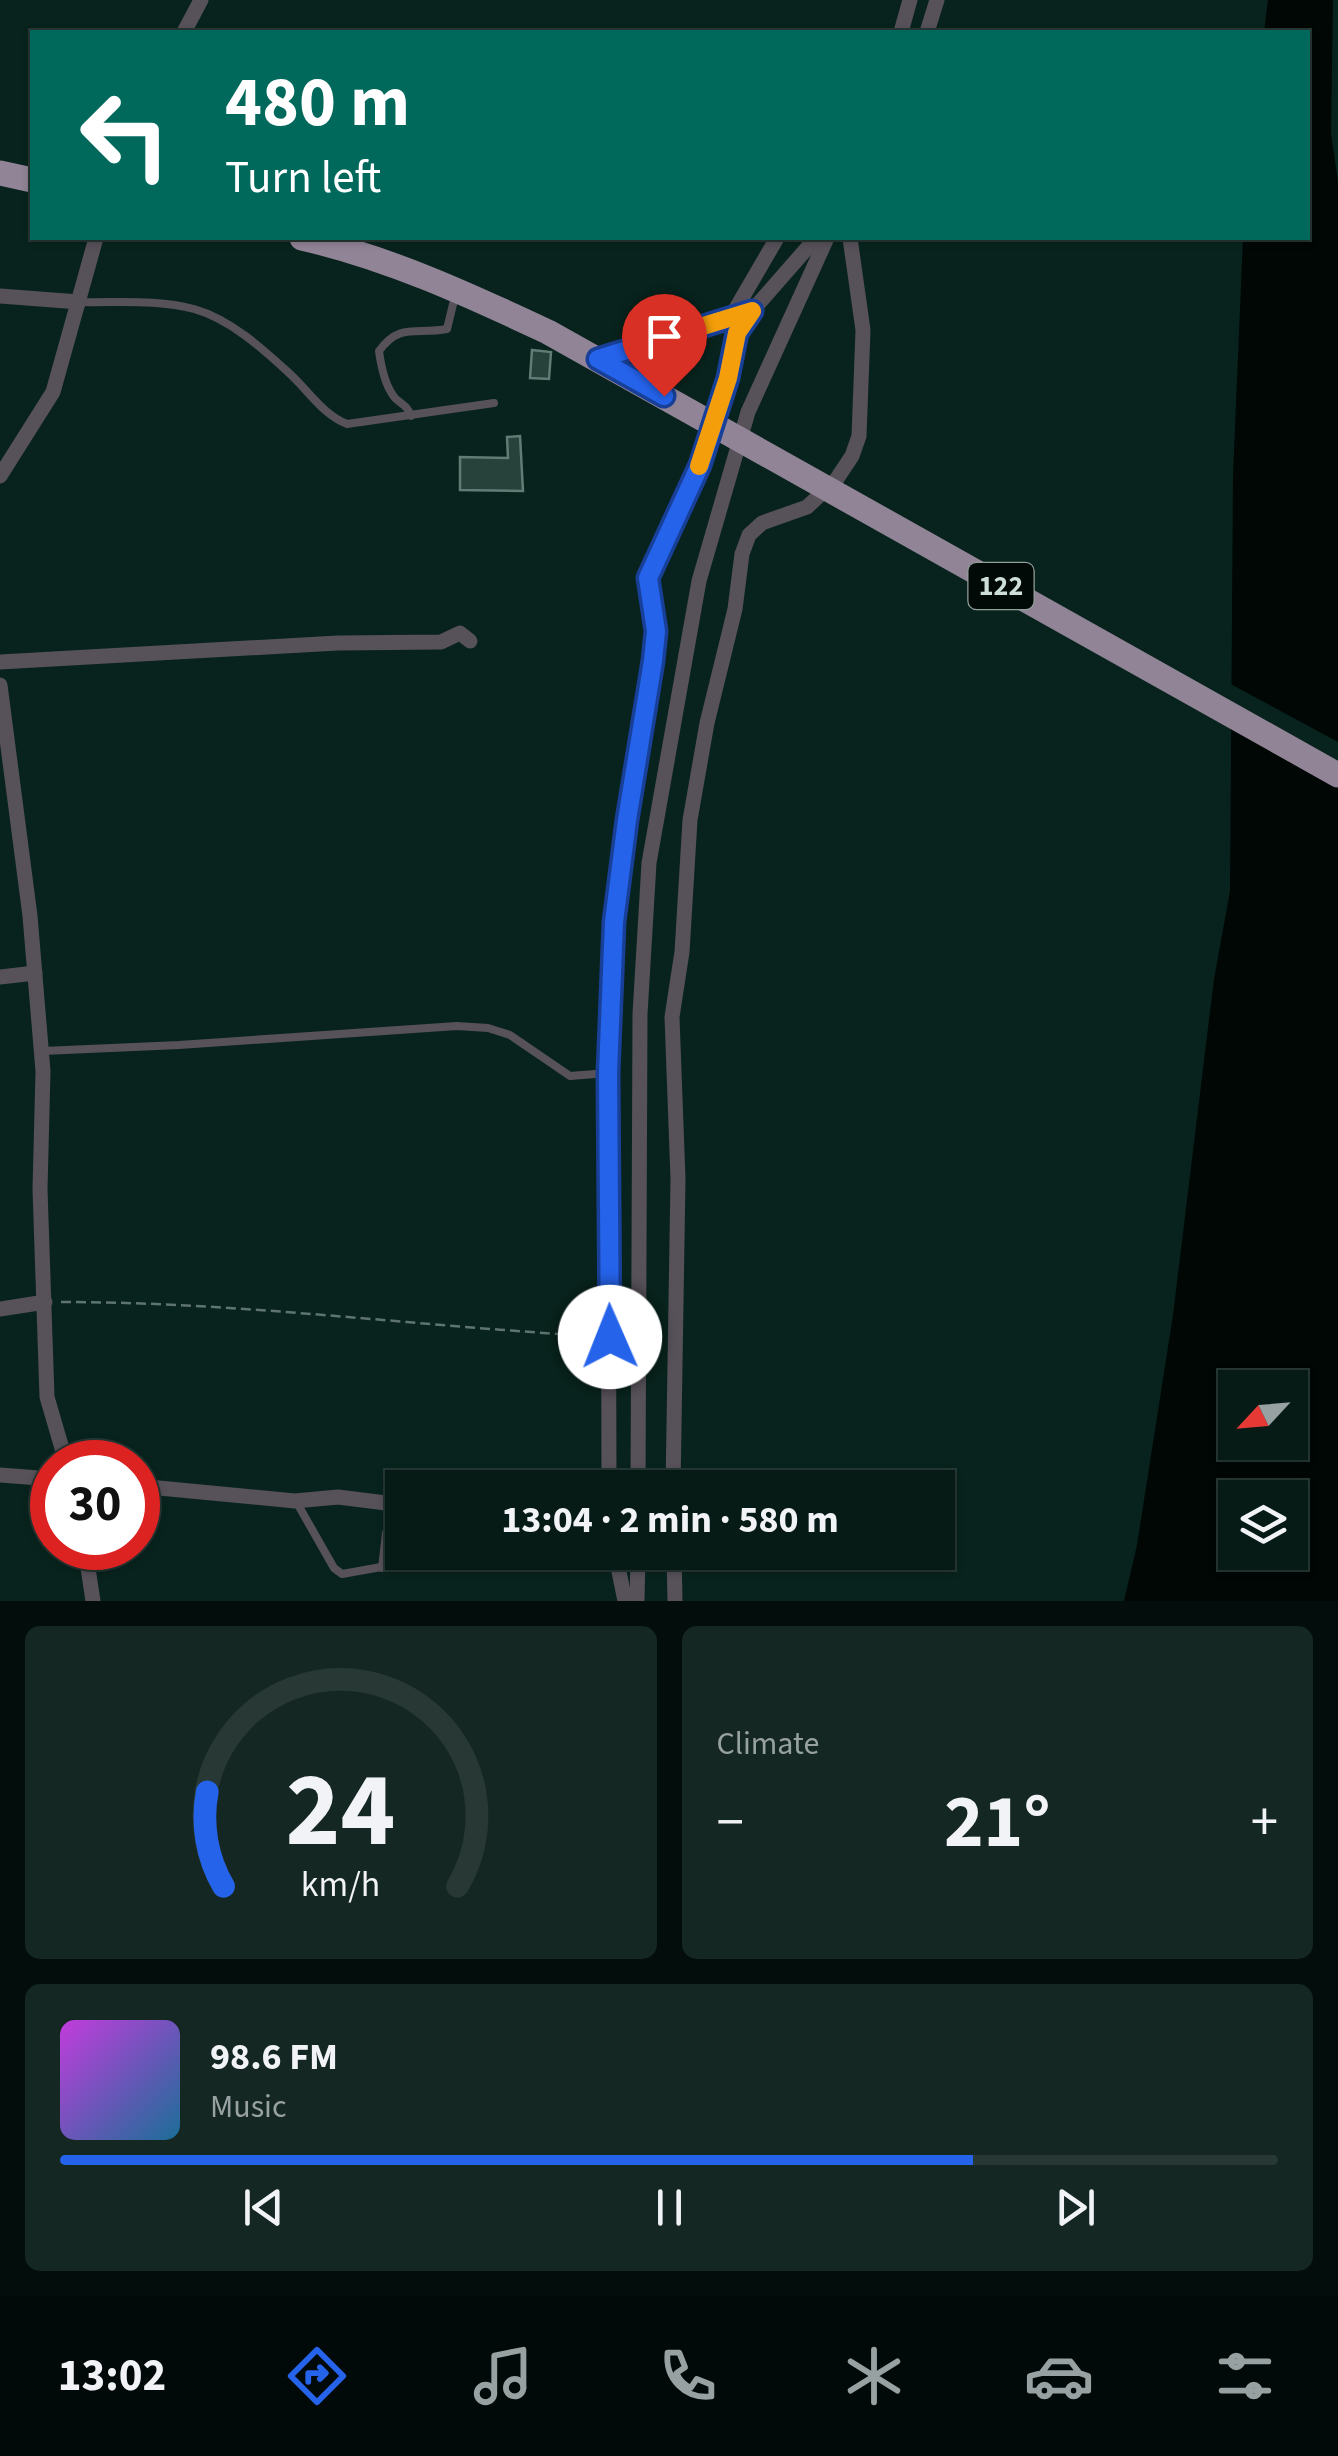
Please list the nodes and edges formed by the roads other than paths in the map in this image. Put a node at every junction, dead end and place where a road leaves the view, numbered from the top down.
1 (202, 0) edge
2 (910, 0) edge
3 (938, 0) edge
4 (185, 30) edge
5 (902, 30) edge
6 (928, 30) edge
7 (0, 173) edge
8 (30, 180) edge
9 (95, 240) edge
10 (310, 240) edge
11 (776, 240) edge
12 (814, 240) edge
13 (826, 240) edge
14 (850, 240) edge
15 (458, 290) junction
16 (0, 296) edge
17 (79, 302) junction
18 (752, 311) junction
19 (731, 317) junction
20 (598, 359) junction
21 (494, 403) dead end
22 (411, 416) junction
23 (0, 476) edge
24 (470, 641) dead end
25 (0, 662) edge
26 (0, 685) edge
27 (1338, 775) edge
28 (35, 972) junction
29 (0, 977) edge
30 (42, 1051) junction
31 (608, 1073) junction
32 (45, 1302) junction
33 (0, 1308) edge
34 (60, 1440) edge
35 (609, 1470) edge
36 (638, 1470) edge
37 (673, 1470) edge
38 (0, 1475) edge
39 (30, 1477) edge
40 (160, 1488) edge
41 (295, 1501) junction
42 (385, 1503) edge
43 (385, 1541) edge
44 (385, 1567) edge
45 (382, 1568) junction
46 (88, 1570) edge
47 (618, 1570) edge
48 (638, 1570) edge
49 (675, 1570) edge
50 (93, 1601) edge
51 (625, 1601) edge
52 (637, 1601) edge
53 (676, 1601) edge

1 - 4 street
2 - 5 street
3 - 6 street
7 - 8 main road
9 - 17 street
10 - 15 main road, 122
11 - 19 street
12 - 18 street
13 - 36 street
14 - 37 street
15 - 20 main road, 122
15 - 22 lane
16 - 17 street
17 - 22 lane
17 - 23 street
18 - 19 street
18 - 31 street
19 - 20 street
20 - 27 main road, 122
21 - 22 lane
24 - 25 street
26 - 28 street
28 - 29 street
28 - 30 street
30 - 31 lane
30 - 32 street
31 - 35 street
32 - 33 street
32 - 34 street
38 - 39 street
40 - 41 street
41 - 42 street
41 - 45 lane
43 - 45 lane
44 - 45 lane
46 - 50 street
47 - 51 street
48 - 52 street
49 - 53 street

